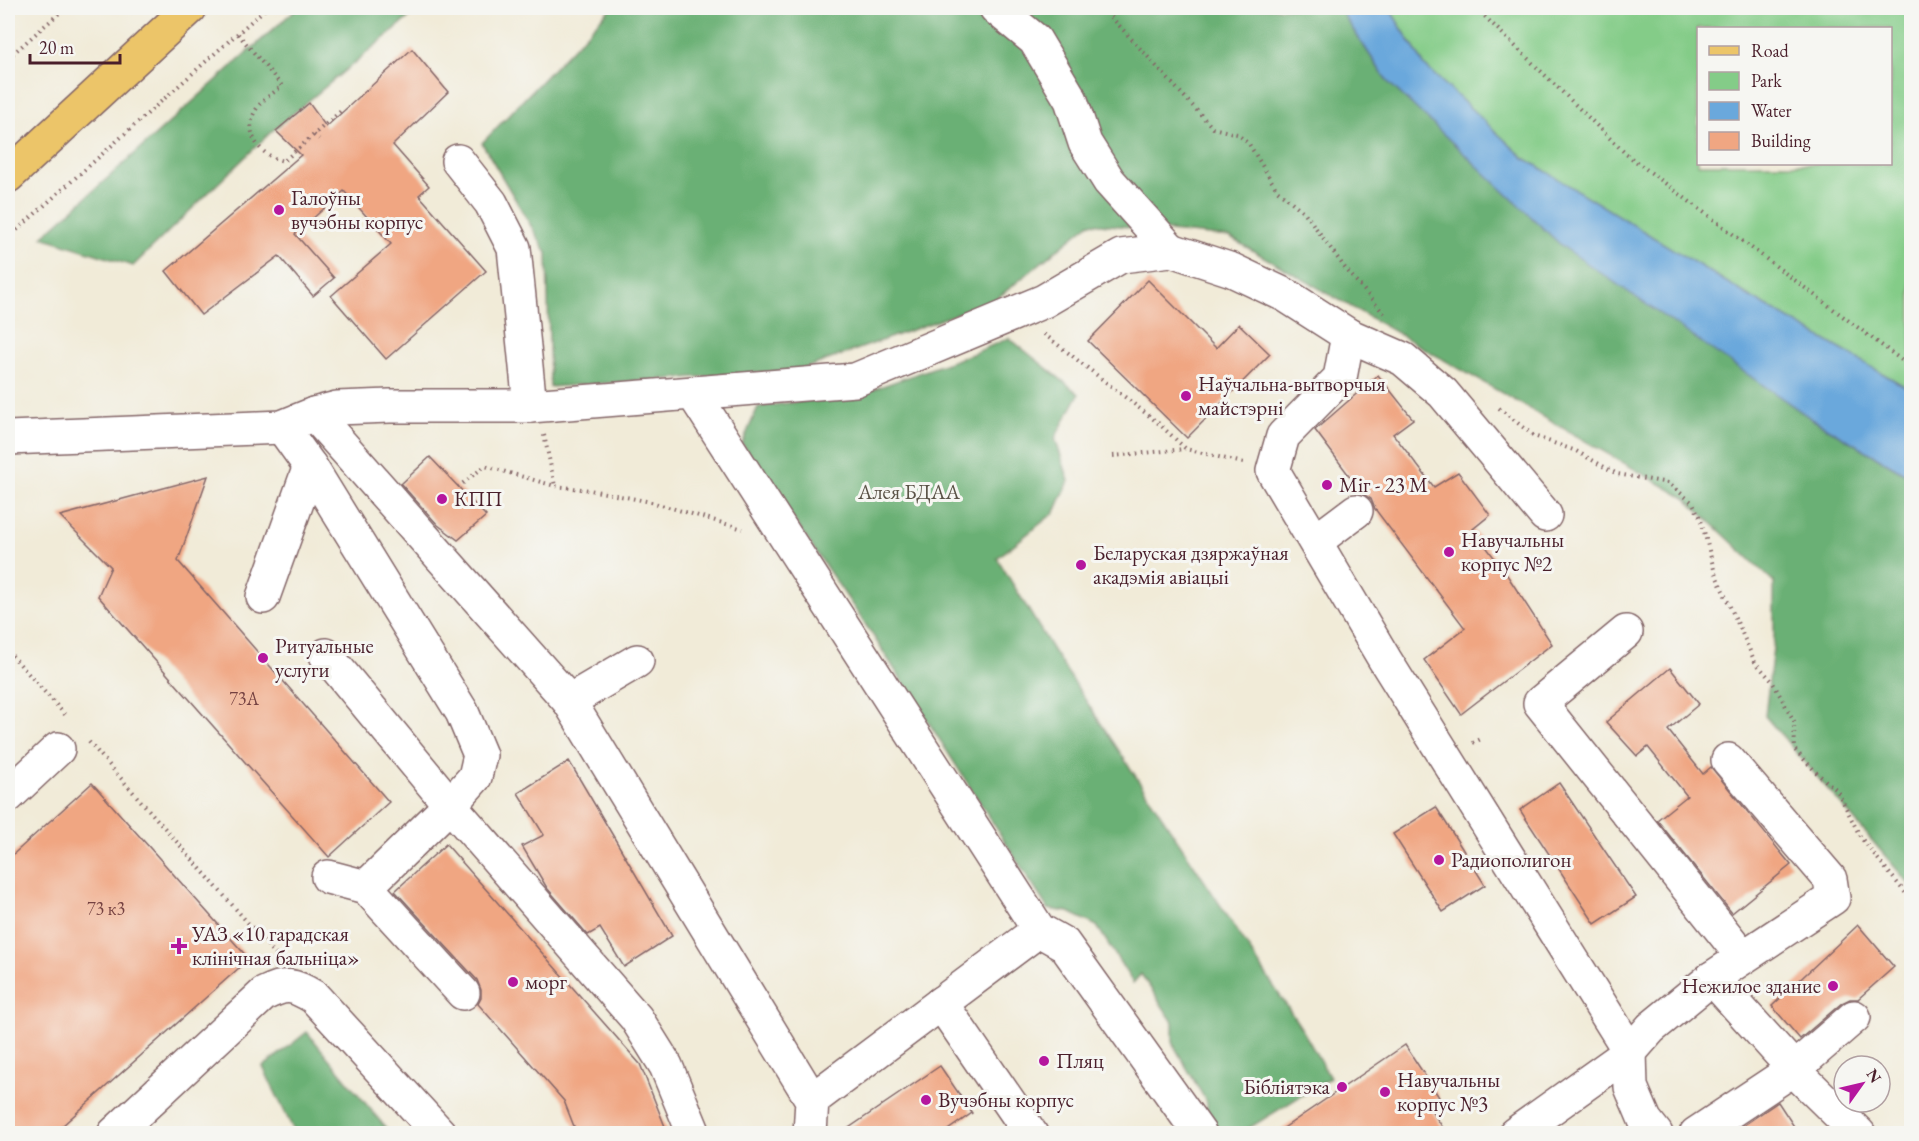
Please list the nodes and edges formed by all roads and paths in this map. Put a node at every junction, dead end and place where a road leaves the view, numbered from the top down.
1 (65, 8) edge
2 (190, 8) edge
3 (266, 8) edge
4 (996, 8) edge
5 (1103, 8) edge
6 (1476, 8) edge
7 (238, 34) junction
8 (8, 58) edge
9 (344, 109) dead end
10 (314, 135) junction
11 (319, 139) dead end
12 (458, 161) dead end
13 (8, 176) edge
14 (8, 238) edge
15 (1171, 250) junction
16 (1013, 313) junction
17 (1388, 317) dead end
18 (1348, 335) junction
19 (1403, 359) junction
20 (1911, 368) edge
21 (1340, 378) junction
22 (693, 393) junction
23 (534, 405) junction
24 (1496, 406) dead end
25 (314, 414) junction
26 (282, 427) junction
27 (8, 438) edge
28 (1186, 449) junction
29 (1113, 456) dead end
30 (310, 466) junction
31 (1273, 471) junction
32 (555, 486) junction
33 (458, 487) dead end
34 (1356, 511) dead end
35 (1545, 515) dead end
36 (1316, 541) junction
37 (789, 545) junction
38 (263, 597) dead end
39 (1626, 632) dead end
40 (8, 651) edge
41 (326, 655) dead end
42 (637, 661) dead end
43 (569, 701) junction
44 (73, 738) junction
45 (1483, 738) dead end
46 (1477, 741) dead end
47 (1728, 760) dead end
48 (8, 796) edge
49 (450, 805) junction
50 (328, 877) dead end
51 (366, 887) junction
52 (1911, 901) edge
53 (1039, 930) junction
54 (1743, 957) junction
55 (1712, 978) junction
56 (286, 986) junction
57 (463, 993) dead end
58 (941, 1003) junction
59 (1854, 1017) dead end
60 (1630, 1052) junction
61 (1794, 1069) junction
62 (812, 1100) junction
63 (114, 1134) edge
64 (440, 1134) edge
65 (693, 1134) edge
66 (810, 1134) edge
67 (1031, 1134) edge
68 (1200, 1134) edge
69 (1515, 1134) edge
70 (1656, 1134) edge
71 (1696, 1134) edge
72 (1859, 1134) edge

1 - 8 path
2 - 13 main road
3 - 7 path
4 - 15 lane
5 - 17 path
6 - 20 path
7 - 10 path
7 - 14 path
9 - 10 path
10 - 11 path
12 - 23 lane
15 - 16 lane
15 - 18 lane
16 - 22 lane
16 - 28 path
18 - 19 lane
18 - 21 lane
19 - 21 lane
19 - 35 lane
21 - 31 lane
22 - 23 lane
22 - 37 lane
23 - 25 lane
23 - 32 path
24 - 52 path
25 - 26 lane
25 - 43 lane
26 - 27 lane
26 - 30 lane
28 - 29 path
28 - 31 path
30 - 38 lane
30 - 49 lane
31 - 36 lane
32 - 33 path
32 - 37 path
34 - 36 lane
36 - 60 lane
37 - 53 lane
39 - 54 lane
40 - 44 path
41 - 49 lane
42 - 43 lane
43 - 62 lane
44 - 48 lane
44 - 56 path
45 - 46 path
47 - 54 lane
49 - 51 lane
49 - 65 lane
50 - 51 lane
51 - 57 lane
53 - 58 lane
53 - 68 lane
54 - 55 lane
55 - 60 lane
55 - 61 lane
56 - 63 lane
56 - 64 lane
58 - 62 lane
58 - 67 lane
59 - 61 lane
60 - 69 lane
60 - 70 lane
61 - 71 lane
61 - 72 lane
62 - 66 lane

